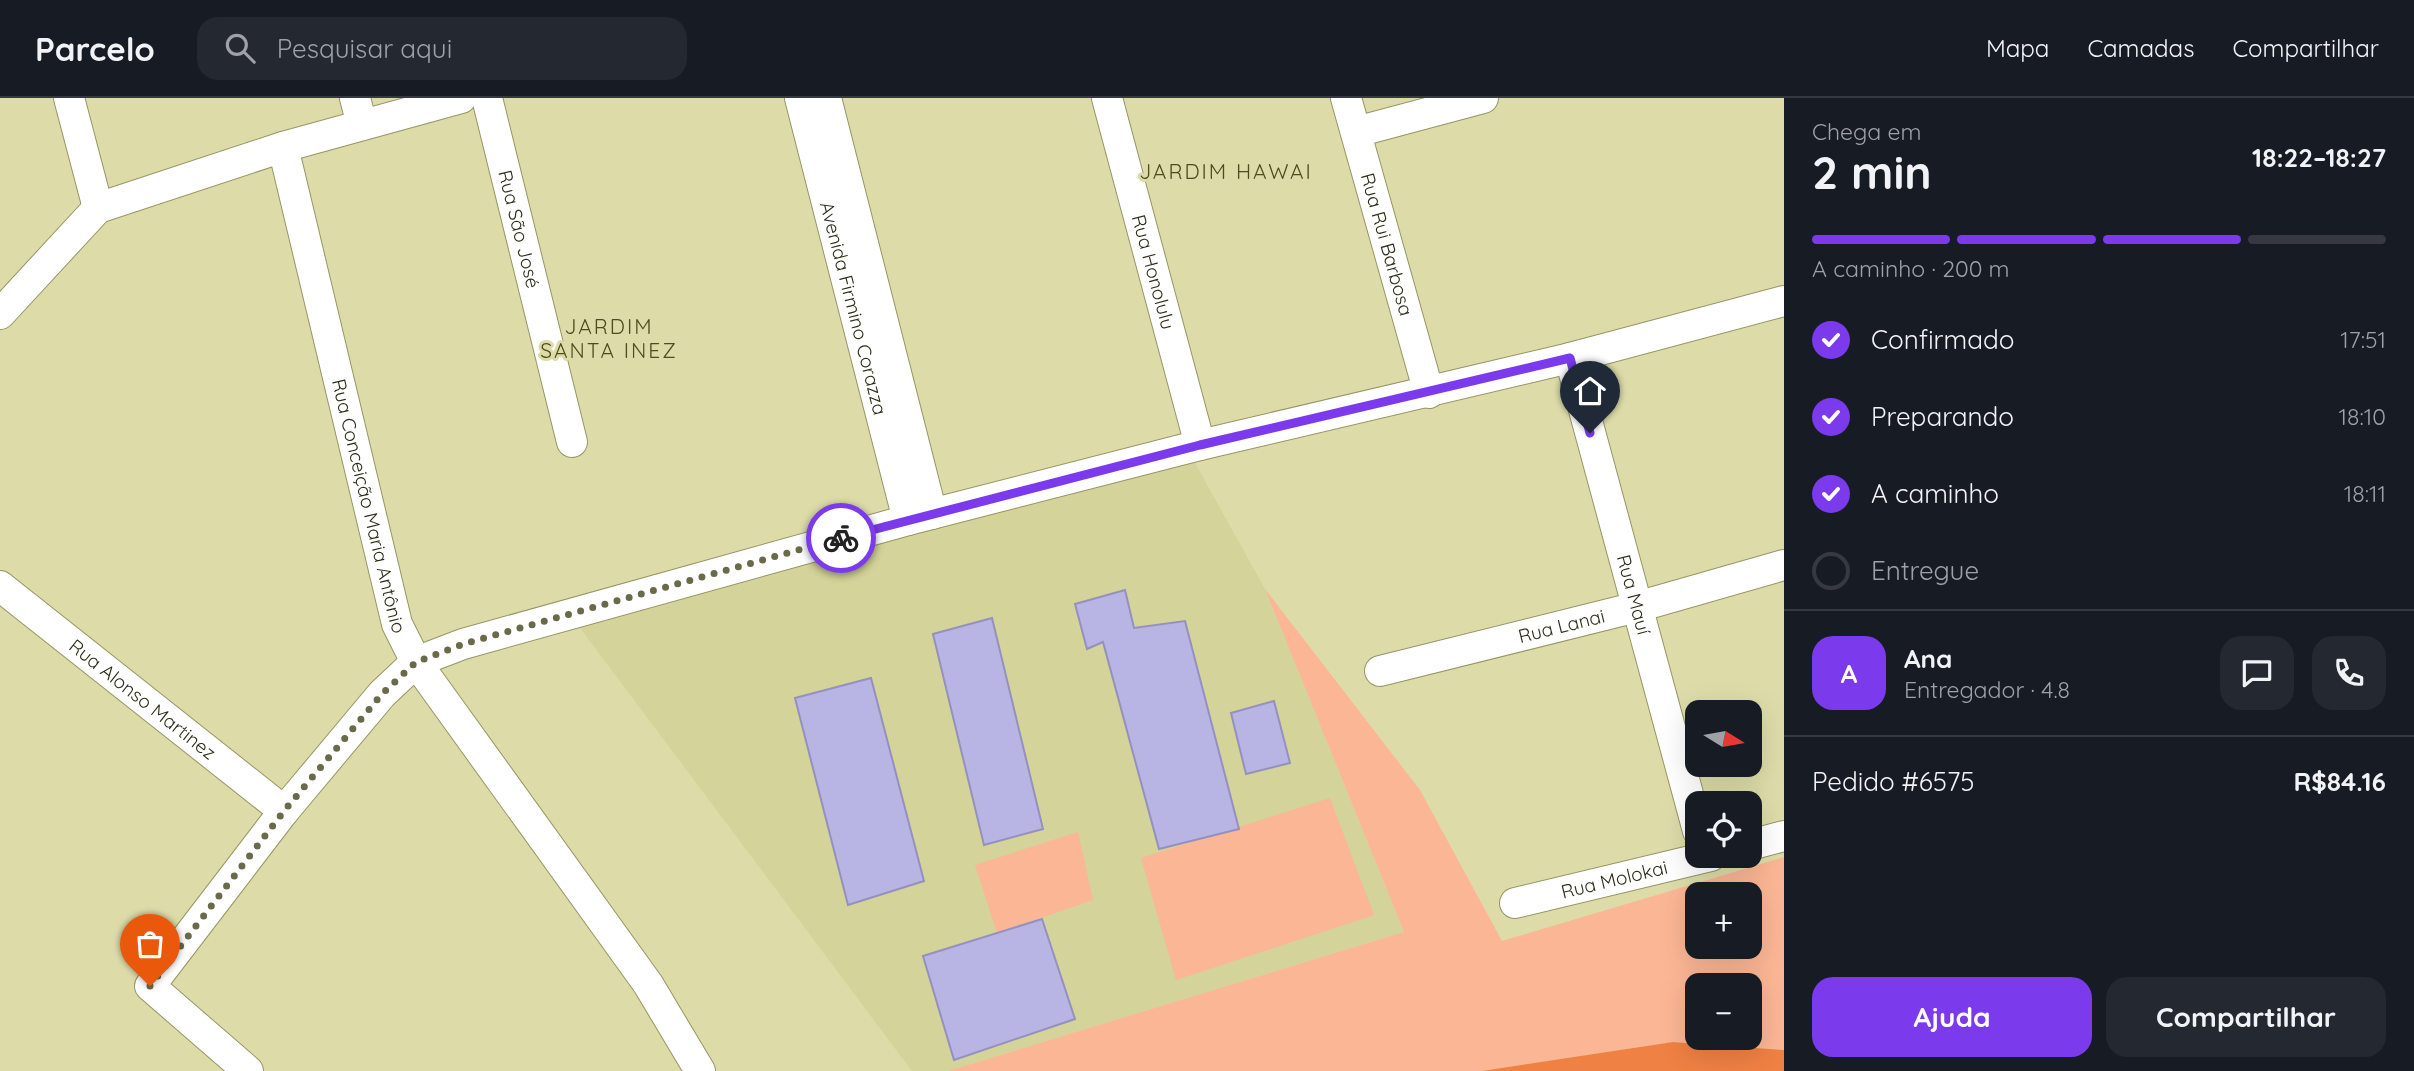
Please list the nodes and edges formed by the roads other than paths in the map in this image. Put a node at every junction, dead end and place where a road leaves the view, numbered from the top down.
1 (69, 98) edge
2 (461, 98) edge
3 (487, 98) edge
4 (800, 98) edge
5 (826, 98) edge
6 (1107, 98) edge
7 (1346, 98) edge
8 (1483, 98) edge
9 (358, 111) edge
10 (1356, 132) junction
11 (283, 147) junction
12 (98, 208) junction
13 (1784, 302) edge
14 (0, 314) edge
15 (1570, 358) junction
16 (1429, 393) junction
17 (572, 442) dead end
18 (1200, 445) junction
19 (920, 517) junction
20 (1784, 565) edge
21 (0, 586) edge
22 (1637, 607) junction
23 (416, 662) junction
24 (1380, 671) dead end
25 (1688, 791) edge
26 (284, 811) junction
27 (1784, 836) edge
28 (1762, 842) edge
29 (1685, 855) edge
30 (1515, 903) dead end
31 (248, 1071) edge
32 (701, 1071) edge

1 - 12 street
2 - 9 street
3 - 17 street, Rua São José
4 - 19 street, Avenida Firmino Corazza
5 - 19 street, Avenida Firmino Corazza
6 - 18 street, Rua Honolulu
7 - 10 street, Rua Rui Barbosa
8 - 10 street
9 - 11 street
10 - 16 street, Rua Rui Barbosa
11 - 12 street
11 - 23 street, Rua Conceição Maria Antônio
12 - 14 street
13 - 15 street
15 - 16 street
15 - 22 street, Rua Mauí
16 - 18 street
18 - 19 street
19 - 23 street
20 - 22 street, Rua Lanai
21 - 26 street, Rua Alonso Martinez
22 - 24 street, Rua Lanai
22 - 25 street, Rua Mauí
23 - 26 street
23 - 32 street, Rua Conceição Maria Antônio
26 - 31 street
27 - 28 street
29 - 30 street, Rua Molokai

